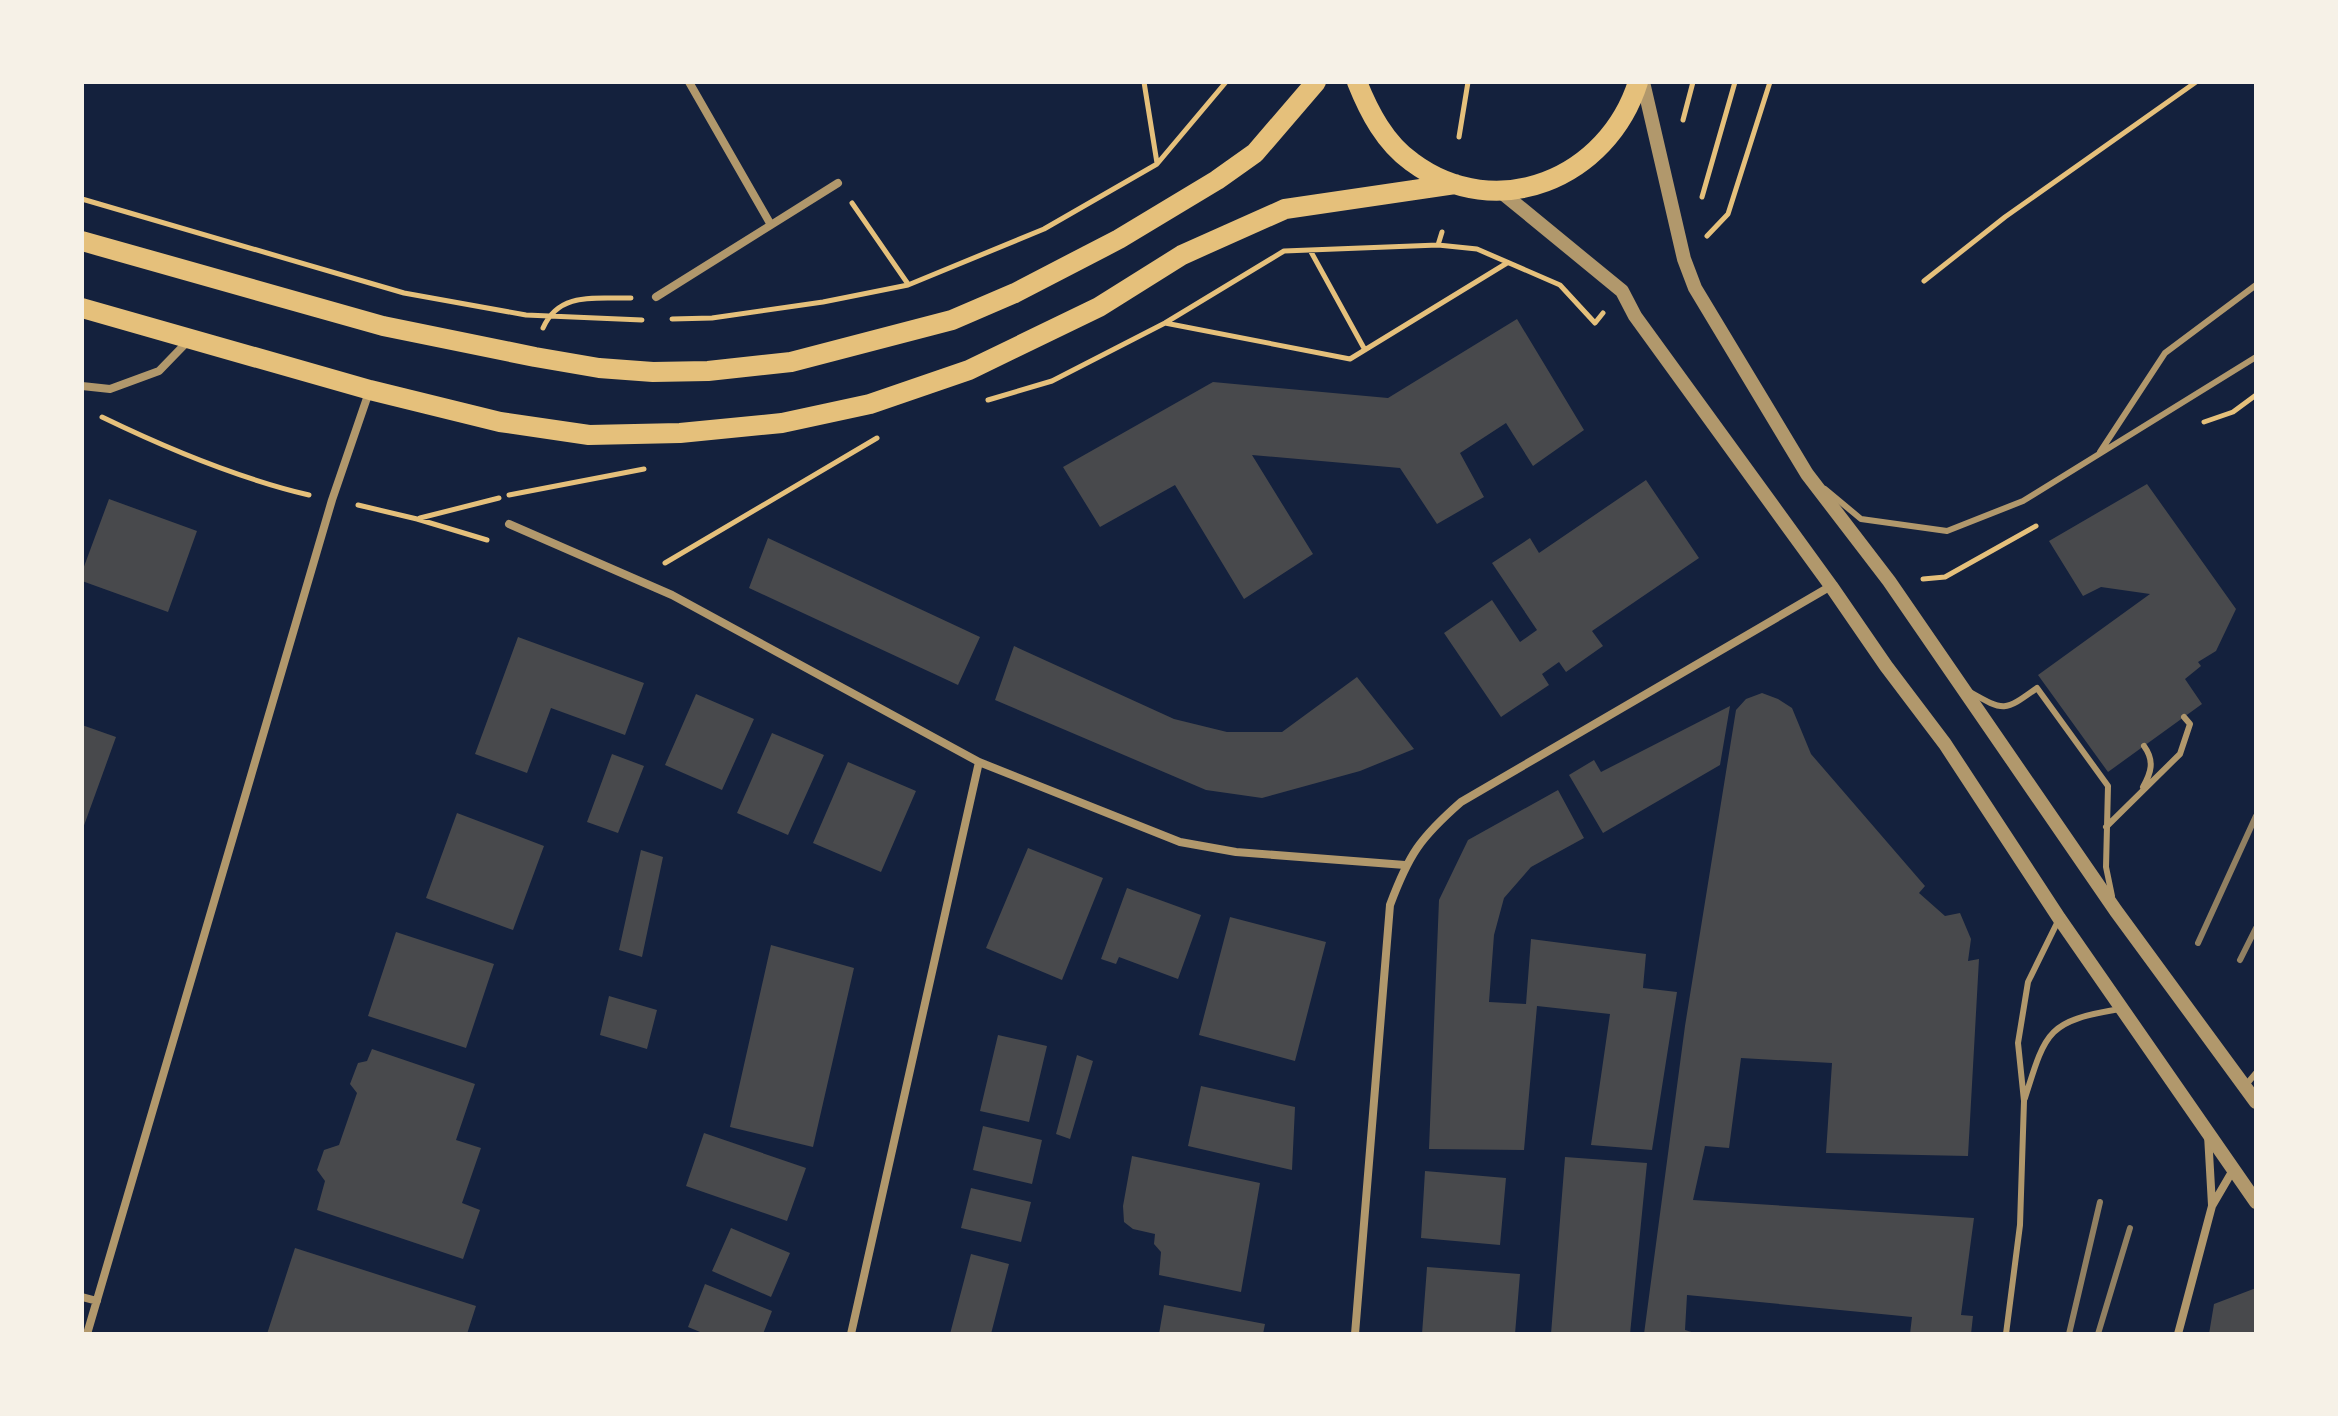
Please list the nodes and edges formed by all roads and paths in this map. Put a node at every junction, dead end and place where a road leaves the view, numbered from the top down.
1 (689, 82) edge
2 (1144, 82) edge
3 (1226, 82) edge
4 (1316, 82) edge
5 (1357, 82) edge
6 (1468, 82) edge
7 (1641, 82) edge
8 (1693, 82) edge
9 (1733, 82) edge
10 (1770, 82) edge
11 (2196, 82) edge
12 (1680, 132) dead end
13 (1459, 137) dead end
14 (1157, 164) junction
15 (838, 183) joint
16 (1455, 184) junction
17 (1500, 191) junction
18 (82, 199) edge
19 (771, 225) junction
20 (1442, 232) dead end
21 (82, 241) edge
22 (1438, 245) junction
23 (1310, 250) junction
24 (1684, 259) junction
25 (1508, 263) junction
26 (1924, 281) dead end
27 (908, 285) junction
28 (2256, 285) edge
29 (1622, 291) junction
30 (656, 297) dead end
31 (82, 308) edge
32 (670, 319) dead end
33 (657, 320) dead end
34 (1165, 323) junction
35 (189, 340) junction
36 (1365, 351) junction
37 (2256, 357) edge
38 (82, 386) edge
39 (370, 390) junction
40 (980, 402) dead end
41 (94, 413) dead end
42 (880, 436) dead end
43 (2098, 455) junction
44 (1807, 474) junction
45 (332, 500) junction
46 (509, 524) joint
47 (636, 580) junction
48 (1831, 586) junction
49 (2044, 683) dead end
50 (1964, 688) junction
51 (2037, 688) junction
52 (2184, 717) dead end
53 (2144, 746) dead end
54 (979, 762) junction
55 (2140, 793) junction
56 (2106, 827) junction
57 (1405, 865) junction
58 (2116, 911) junction
59 (2059, 918) junction
60 (2123, 1008) junction
61 (2256, 1073) edge
62 (2245, 1086) junction
63 (2024, 1101) junction
64 (2256, 1102) edge
65 (2208, 1134) junction
66 (2233, 1170) junction
67 (2256, 1202) edge
68 (2212, 1206) junction
69 (82, 1297) edge
70 (97, 1301) junction
71 (87, 1334) edge
72 (851, 1334) edge
73 (1355, 1334) edge
74 (2006, 1334) edge
75 (2178, 1334) edge

1 - 19 street
2 - 14 path
3 - 14 path
4 - 21 main road
5 - 16 main road
6 - 13 path
7 - 17 main road
7 - 24 street
8 - 12 path
9 - 24 path
10 - 24 path
11 - 26 path
14 - 27 path
15 - 19 street
15 - 27 path
16 - 17 main road
16 - 39 main road
17 - 29 street
18 - 33 path
19 - 30 street
20 - 22 path
22 - 23 path
22 - 25 path
23 - 34 path
23 - 36 path
24 - 44 street
25 - 29 path
25 - 36 path
27 - 32 path
28 - 43 lane
29 - 48 street
31 - 35 main road
34 - 36 path
34 - 40 path
35 - 38 street
35 - 39 main road
37 - 43 lane
39 - 45 street
41 - 45 path
42 - 47 path
43 - 44 lane
44 - 50 street
45 - 46 path
45 - 70 street
46 - 47 street
47 - 54 street
48 - 57 street
48 - 59 street
49 - 51 lane
50 - 51 lane
50 - 58 street
51 - 56 lane
52 - 55 lane
53 - 55 lane
54 - 57 street
54 - 72 street
55 - 56 lane
56 - 58 lane
57 - 73 street
58 - 62 street
59 - 60 street
59 - 63 lane
60 - 63 lane
60 - 65 street
61 - 62 lane
62 - 64 street
63 - 74 lane
65 - 66 street
65 - 68 street
66 - 67 street
66 - 68 street
68 - 75 street
69 - 70 street
70 - 71 street

